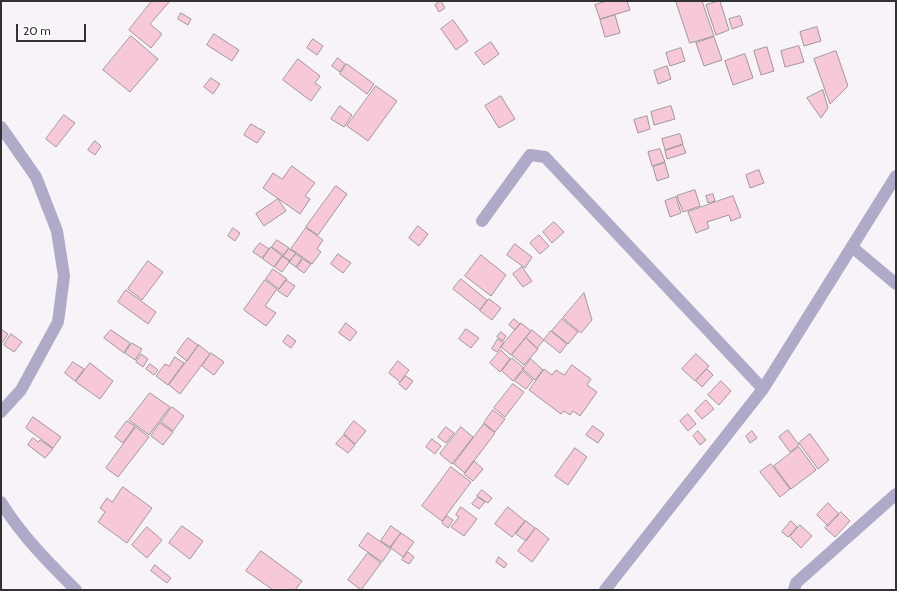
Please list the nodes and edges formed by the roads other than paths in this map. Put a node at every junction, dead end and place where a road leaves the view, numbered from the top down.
1 (1, 127) edge
2 (896, 176) edge
3 (482, 221) dead end
4 (852, 247) junction
5 (896, 284) edge
6 (763, 389) junction
7 (1, 412) edge
8 (896, 494) edge
9 (1, 502) edge
10 (76, 590) edge
11 (605, 590) edge
12 (794, 590) edge

1 - 7 street
2 - 4 street
3 - 6 street
4 - 5 street
4 - 6 street
6 - 11 street
8 - 12 street
9 - 10 street

